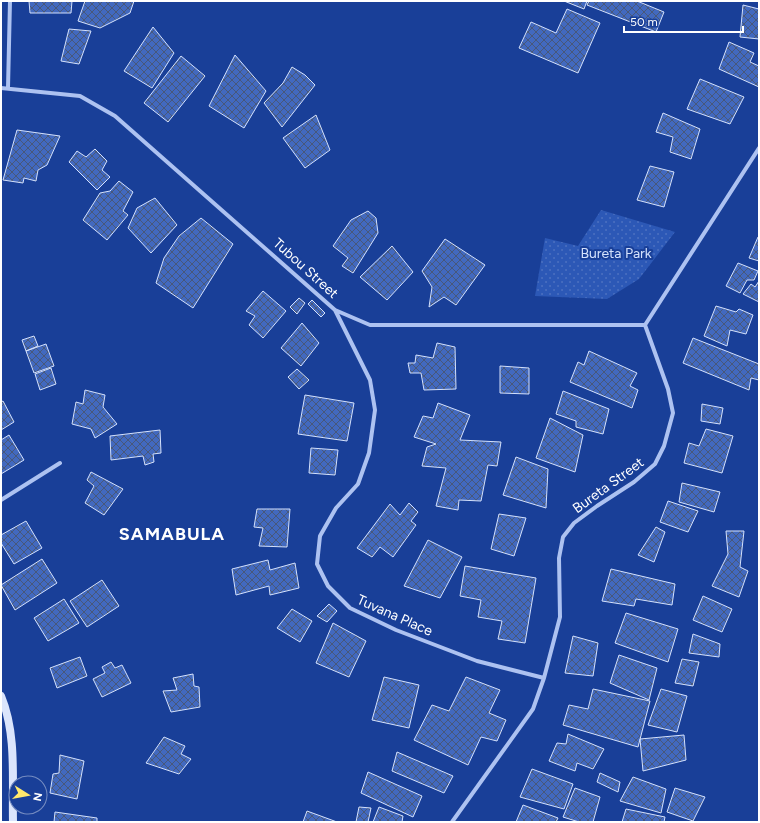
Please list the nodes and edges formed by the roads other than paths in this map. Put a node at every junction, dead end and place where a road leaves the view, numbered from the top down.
1 (10, 1) edge
2 (1, 88) edge
3 (8, 88) junction
4 (759, 148) edge
5 (335, 310) junction
6 (645, 325) junction
7 (60, 463) dead end
8 (1, 500) edge
9 (544, 678) junction
10 (1, 696) edge
11 (13, 822) edge
12 (452, 822) edge

1 - 3 street
2 - 3 street, Tubou Street
3 - 5 street, Tubou Street
4 - 6 street
5 - 6 street, Tubou Street
5 - 9 street, Tuvana Place
6 - 9 street, Bureta Street
7 - 8 street
9 - 12 street, Bureta Street
10 - 11 main road

